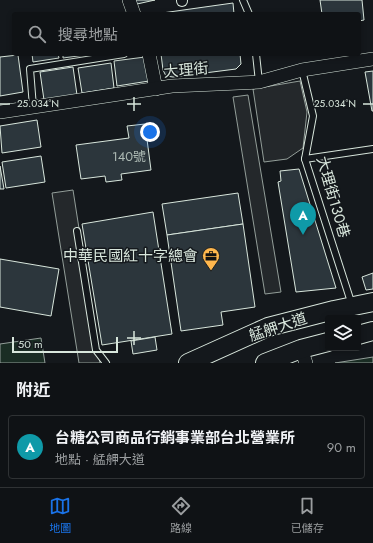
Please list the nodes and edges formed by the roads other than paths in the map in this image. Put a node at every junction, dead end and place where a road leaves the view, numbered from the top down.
1 (129, 0) edge
2 (243, 0) edge
3 (133, 12) edge
4 (248, 12) edge
5 (111, 56) edge
6 (149, 56) edge
7 (256, 56) edge
8 (373, 59) edge
9 (302, 70) junction
10 (259, 82) junction
11 (156, 89) junction
12 (33, 107) junction
13 (0, 112) edge
14 (373, 149) edge
15 (305, 159) junction
16 (78, 231) dead end
17 (373, 302) edge
18 (352, 306) junction
19 (373, 331) edge
20 (361, 334) edge
21 (325, 344) edge
22 (303, 356) edge
23 (106, 363) edge
24 (188, 363) edge
25 (265, 363) edge

1 - 3 street
2 - 4 lane
5 - 12 lane
6 - 11 street
7 - 10 lane
8 - 9 street, 大理街
9 - 10 street, 大理街
9 - 15 lane, 大理街130巷
10 - 11 street, 大理街
11 - 12 street, 大理街
12 - 13 street, 大理街
14 - 15 lane
15 - 18 lane, 大理街130巷
16 - 23 lane
17 - 18 main road, 艋舺大道
18 - 24 main road, 艋舺大道
19 - 20 main road
21 - 22 main road, 艋舺大道
22 - 25 main road, 艋舺大道

